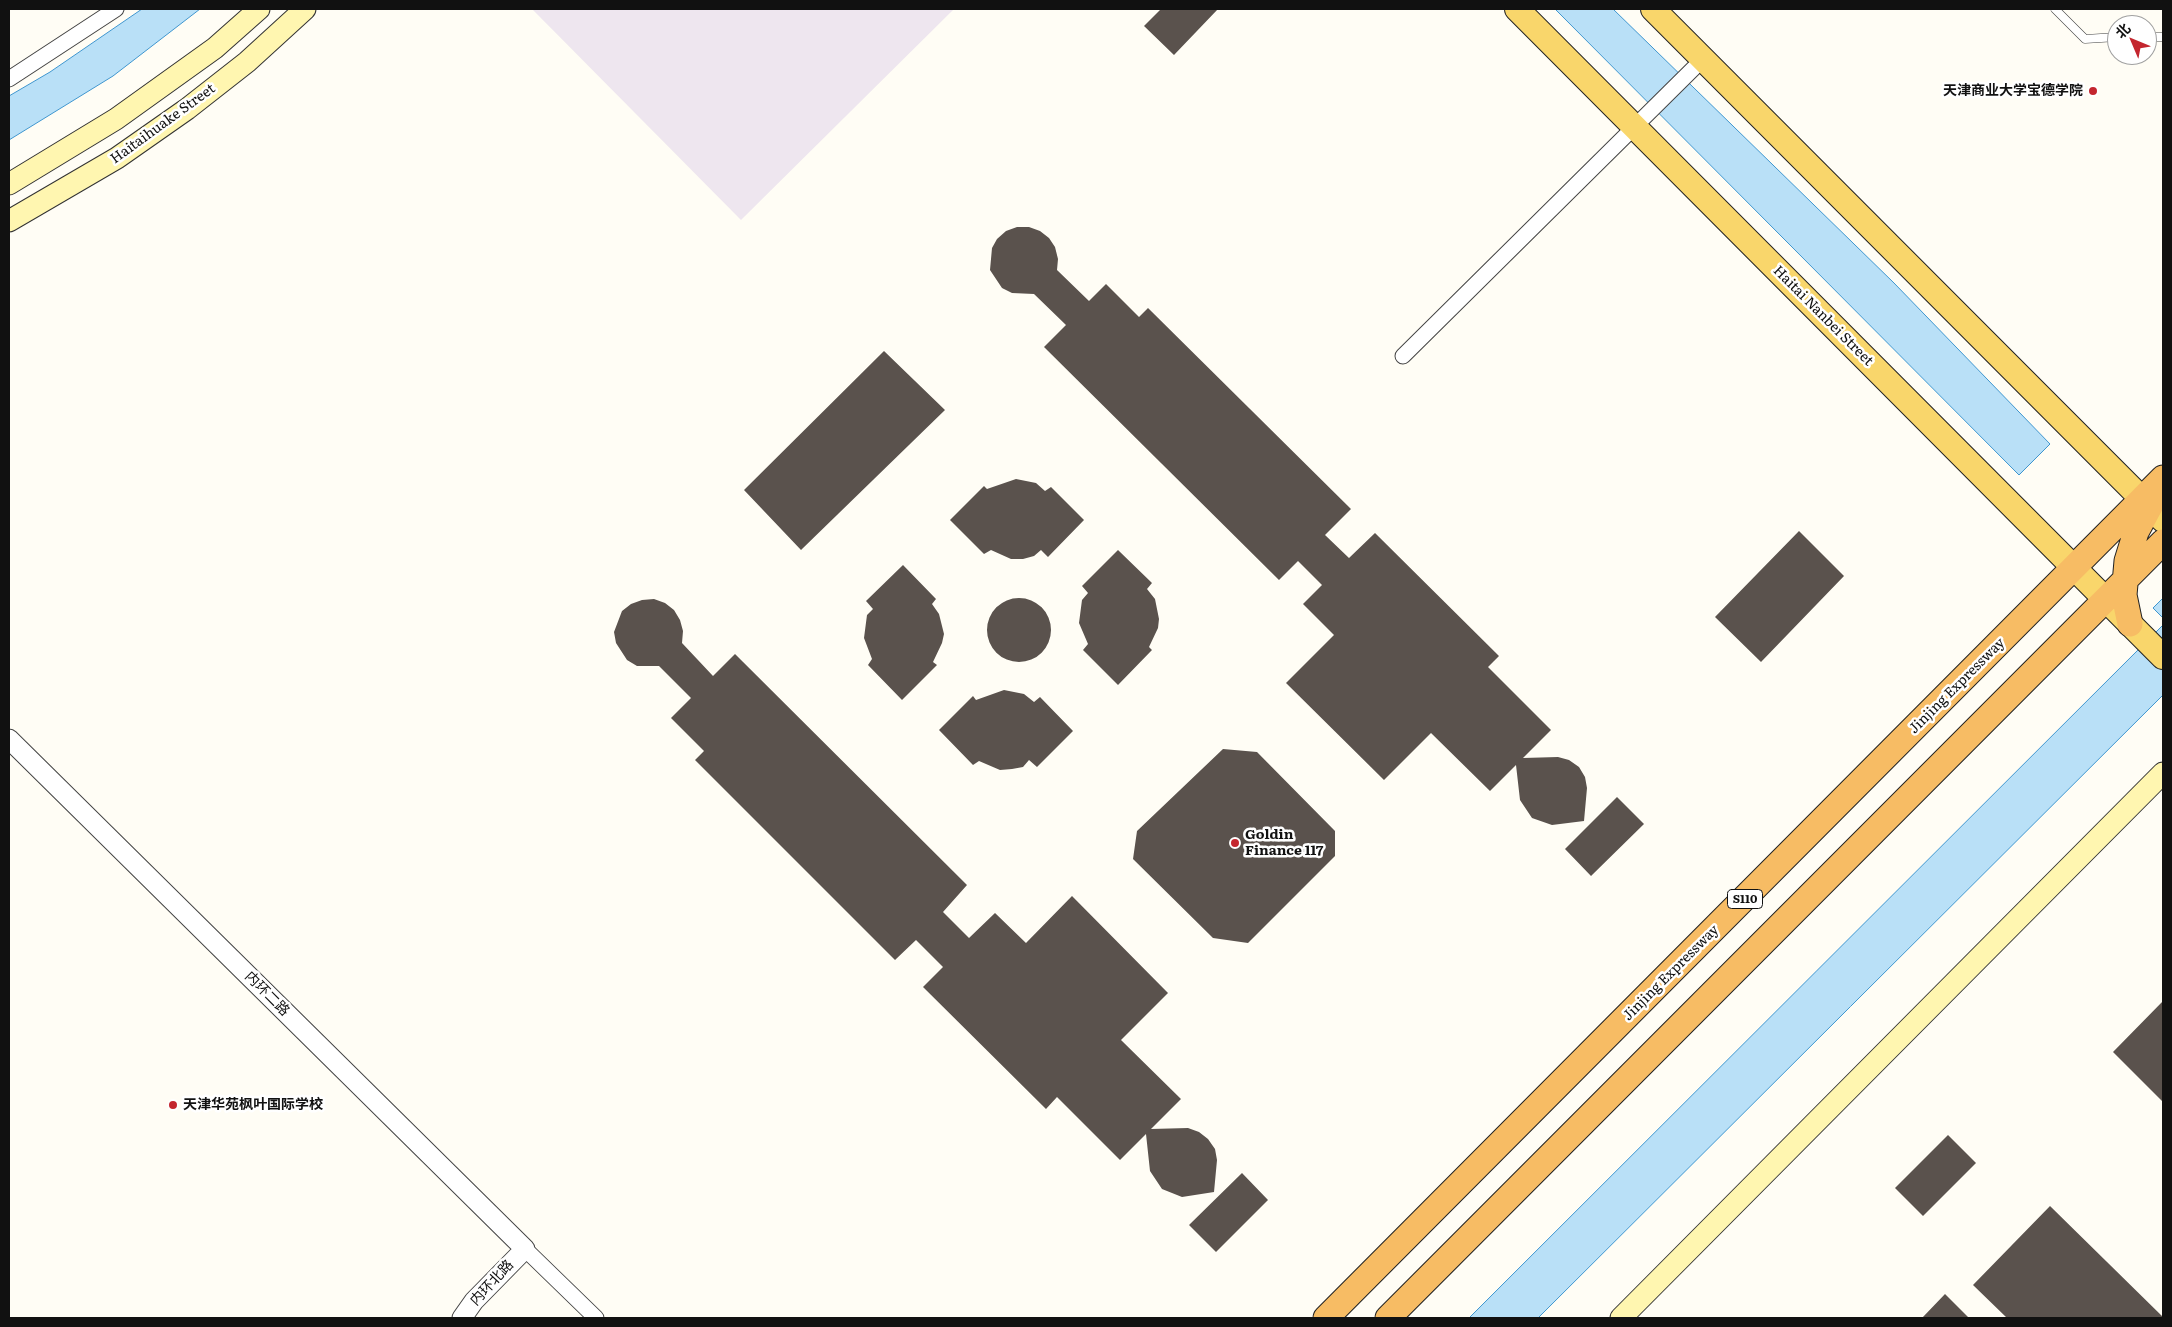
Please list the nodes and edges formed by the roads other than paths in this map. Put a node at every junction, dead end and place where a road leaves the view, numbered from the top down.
1 (116, 9) edge
2 (259, 9) edge
3 (305, 9) edge
4 (1517, 9) edge
5 (1652, 9) edge
6 (2055, 9) edge
7 (2107, 38) edge
8 (1697, 64) junction
9 (9, 79) edge
10 (1641, 121) junction
11 (9, 184) edge
12 (9, 221) edge
13 (1402, 356) dead end
14 (2163, 478) edge
15 (2163, 484) edge
16 (2152, 508) edge
17 (2163, 542) edge
18 (2075, 569) junction
19 (2124, 581) junction
20 (2106, 600) junction
21 (2130, 624) junction
22 (2163, 657) edge
23 (9, 739) edge
24 (2163, 773) edge
25 (525, 1249) junction
26 (462, 1318) edge
27 (596, 1318) edge
28 (1326, 1318) edge
29 (1388, 1318) edge
30 (1621, 1318) edge

1 - 9 street
2 - 11 main road
3 - 12 main road, Haitaihuake Street
4 - 10 main road, Haitai Nanbei Street
5 - 8 main road
6 - 7 lane
8 - 10 street
8 - 16 main road
10 - 13 street
10 - 18 main road, Haitai Nanbei Street
14 - 16 highway, Jinjing Expressway / S110
15 - 16 highway
16 - 18 highway, Jinjing Expressway / S110
16 - 19 highway
17 - 19 highway
18 - 20 main road, Haitai Nanbei Street
18 - 28 highway, Jinjing Expressway / S110
19 - 20 highway
19 - 21 highway
20 - 21 main road, Haitai Nanbei Street
20 - 29 highway
21 - 22 main road, Haitai Nanbei Street
23 - 25 street, 内环二路
24 - 30 main road
25 - 26 street, 内环北路
25 - 27 street

